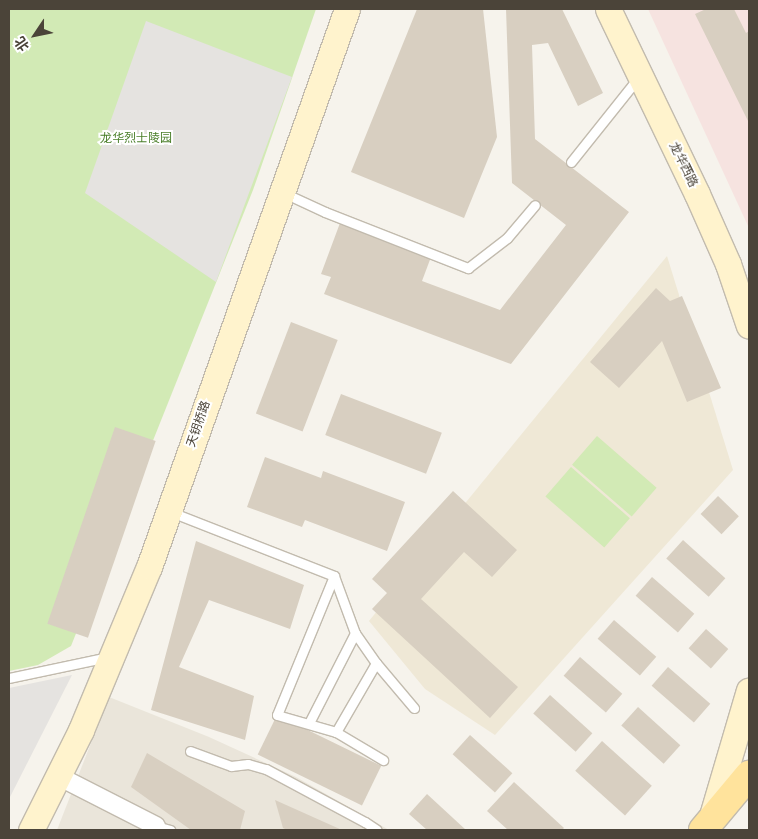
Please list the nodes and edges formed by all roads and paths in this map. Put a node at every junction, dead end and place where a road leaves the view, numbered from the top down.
1 (347, 9) edge
2 (608, 9) edge
3 (640, 76) junction
4 (571, 162) dead end
5 (281, 192) junction
6 (535, 205) dead end
7 (749, 326) edge
8 (168, 511) junction
9 (334, 576) junction
10 (355, 633) junction
11 (111, 656) junction
12 (376, 663) junction
13 (9, 678) edge
14 (749, 690) edge
15 (414, 708) dead end
16 (309, 723) junction
17 (336, 732) junction
18 (190, 751) dead end
19 (384, 760) dead end
20 (749, 775) edge
21 (58, 776) junction
22 (707, 825) edge
23 (163, 828) edge
24 (32, 830) edge
25 (377, 830) edge

1 - 5 street, 天钥桥路
2 - 3 street, 龙华西路
3 - 4 lane
3 - 7 street, 龙华西路
5 - 6 lane
5 - 8 street, 天钥桥路
8 - 9 lane
8 - 11 street, 天钥桥路
9 - 10 lane
9 - 16 lane
10 - 12 lane
10 - 16 lane
11 - 13 lane
11 - 21 street, 天钥桥路
12 - 15 lane
12 - 17 lane
14 - 22 street
16 - 17 lane
17 - 19 lane
18 - 25 lane
20 - 22 main road
21 - 23 street
21 - 24 street, 天钥桥路

